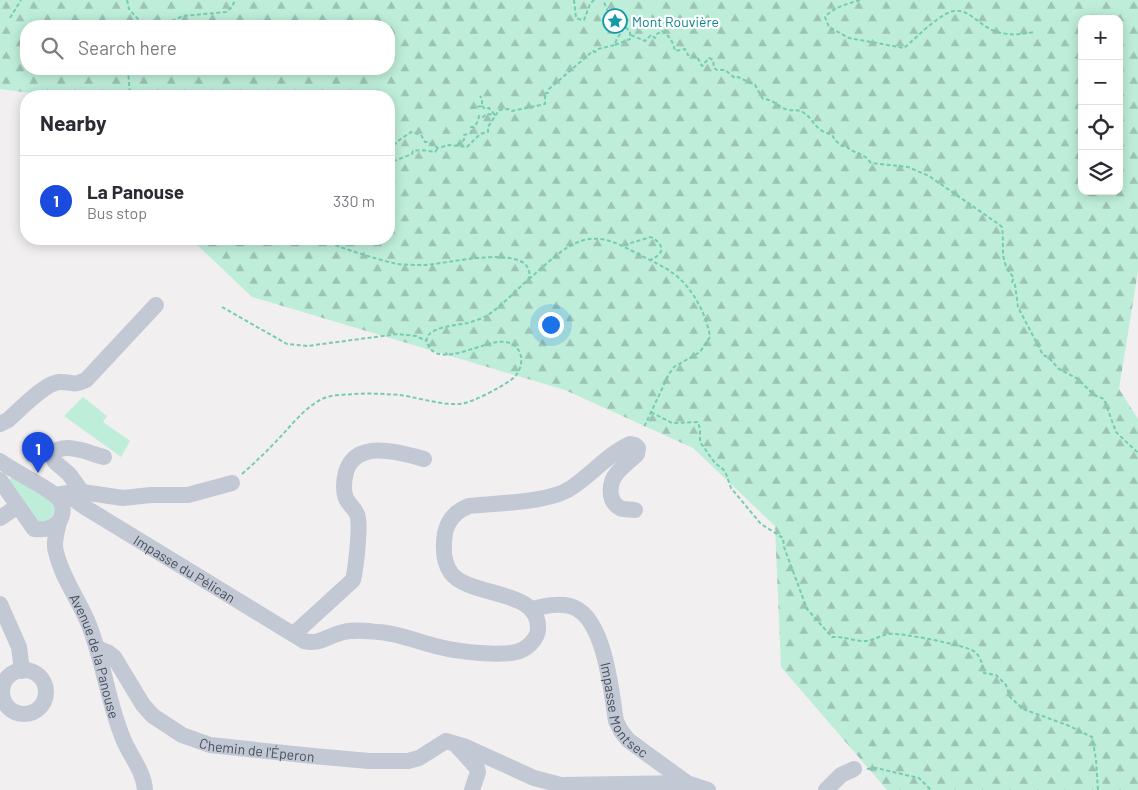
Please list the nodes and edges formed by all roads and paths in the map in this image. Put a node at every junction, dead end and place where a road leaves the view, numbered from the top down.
1 (21, 0) edge
2 (127, 0) edge
3 (235, 0) edge
4 (574, 0) edge
5 (594, 0) edge
6 (603, 0) edge
7 (860, 0) edge
8 (10, 18) dead end
9 (139, 20) edge
10 (174, 20) edge
11 (620, 23) junction
12 (1034, 32) dead end
13 (631, 35) junction
14 (615, 45) junction
15 (128, 75) edge
16 (130, 90) edge
17 (480, 96) dead end
18 (482, 106) junction
19 (471, 108) dead end
20 (495, 116) junction
21 (395, 144) edge
22 (457, 145) junction
23 (438, 148) junction
24 (395, 160) edge
25 (339, 245) edge
26 (624, 245) junction
27 (650, 260) junction
28 (529, 279) junction
29 (156, 306) dead end
30 (222, 306) dead end
31 (427, 341) junction
32 (651, 412) junction
33 (0, 424) edge
34 (644, 427) dead end
35 (1138, 452) edge
36 (0, 456) edge
37 (104, 457) dead end
38 (424, 459) dead end
39 (4, 474) edge
40 (232, 483) joint
41 (66, 501) junction
42 (18, 506) junction
43 (636, 510) dead end
44 (0, 518) edge
45 (34, 528) junction
46 (61, 567) junction
47 (0, 604) edge
48 (532, 609) junction
49 (294, 634) junction
50 (97, 648) junction
51 (22, 671) dead end
52 (454, 743) junction
53 (854, 769) joint
54 (687, 783) junction
55 (145, 790) edge
56 (472, 790) edge
57 (708, 790) edge
58 (826, 790) edge
59 (931, 790) edge
60 (1098, 790) edge

1 - 8 path
2 - 9 path
3 - 10 path
4 - 5 path
6 - 11 path
7 - 12 path
11 - 13 path
11 - 14 path
13 - 14 path
13 - 35 path
14 - 20 path
15 - 16 path
17 - 18 path
18 - 19 path
18 - 20 path
20 - 22 path
20 - 22 path
21 - 23 path
22 - 23 path
23 - 24 path
25 - 28 path
26 - 27 path
26 - 27 path
26 - 28 path
27 - 32 path
28 - 31 path
29 - 33 street
30 - 31 path
31 - 40 path
32 - 34 path
32 - 60 path
36 - 41 street
37 - 41 street
38 - 49 street
39 - 41 street
39 - 42 street
40 - 41 street
41 - 45 street
41 - 46 street, Avenue de la Panouse
41 - 49 street, Impasse du Pélican
42 - 44 street
42 - 45 street
43 - 48 street
45 - 46 street
46 - 50 street, Avenue de la Panouse
47 - 51 street
48 - 49 street, Impasse du Pélican
48 - 54 street, Impasse Montsec
50 - 52 street, Chemin de l'Éperon
50 - 55 street, Avenue de la Panouse
52 - 54 street
52 - 56 street
53 - 58 street
53 - 59 path
54 - 57 street

